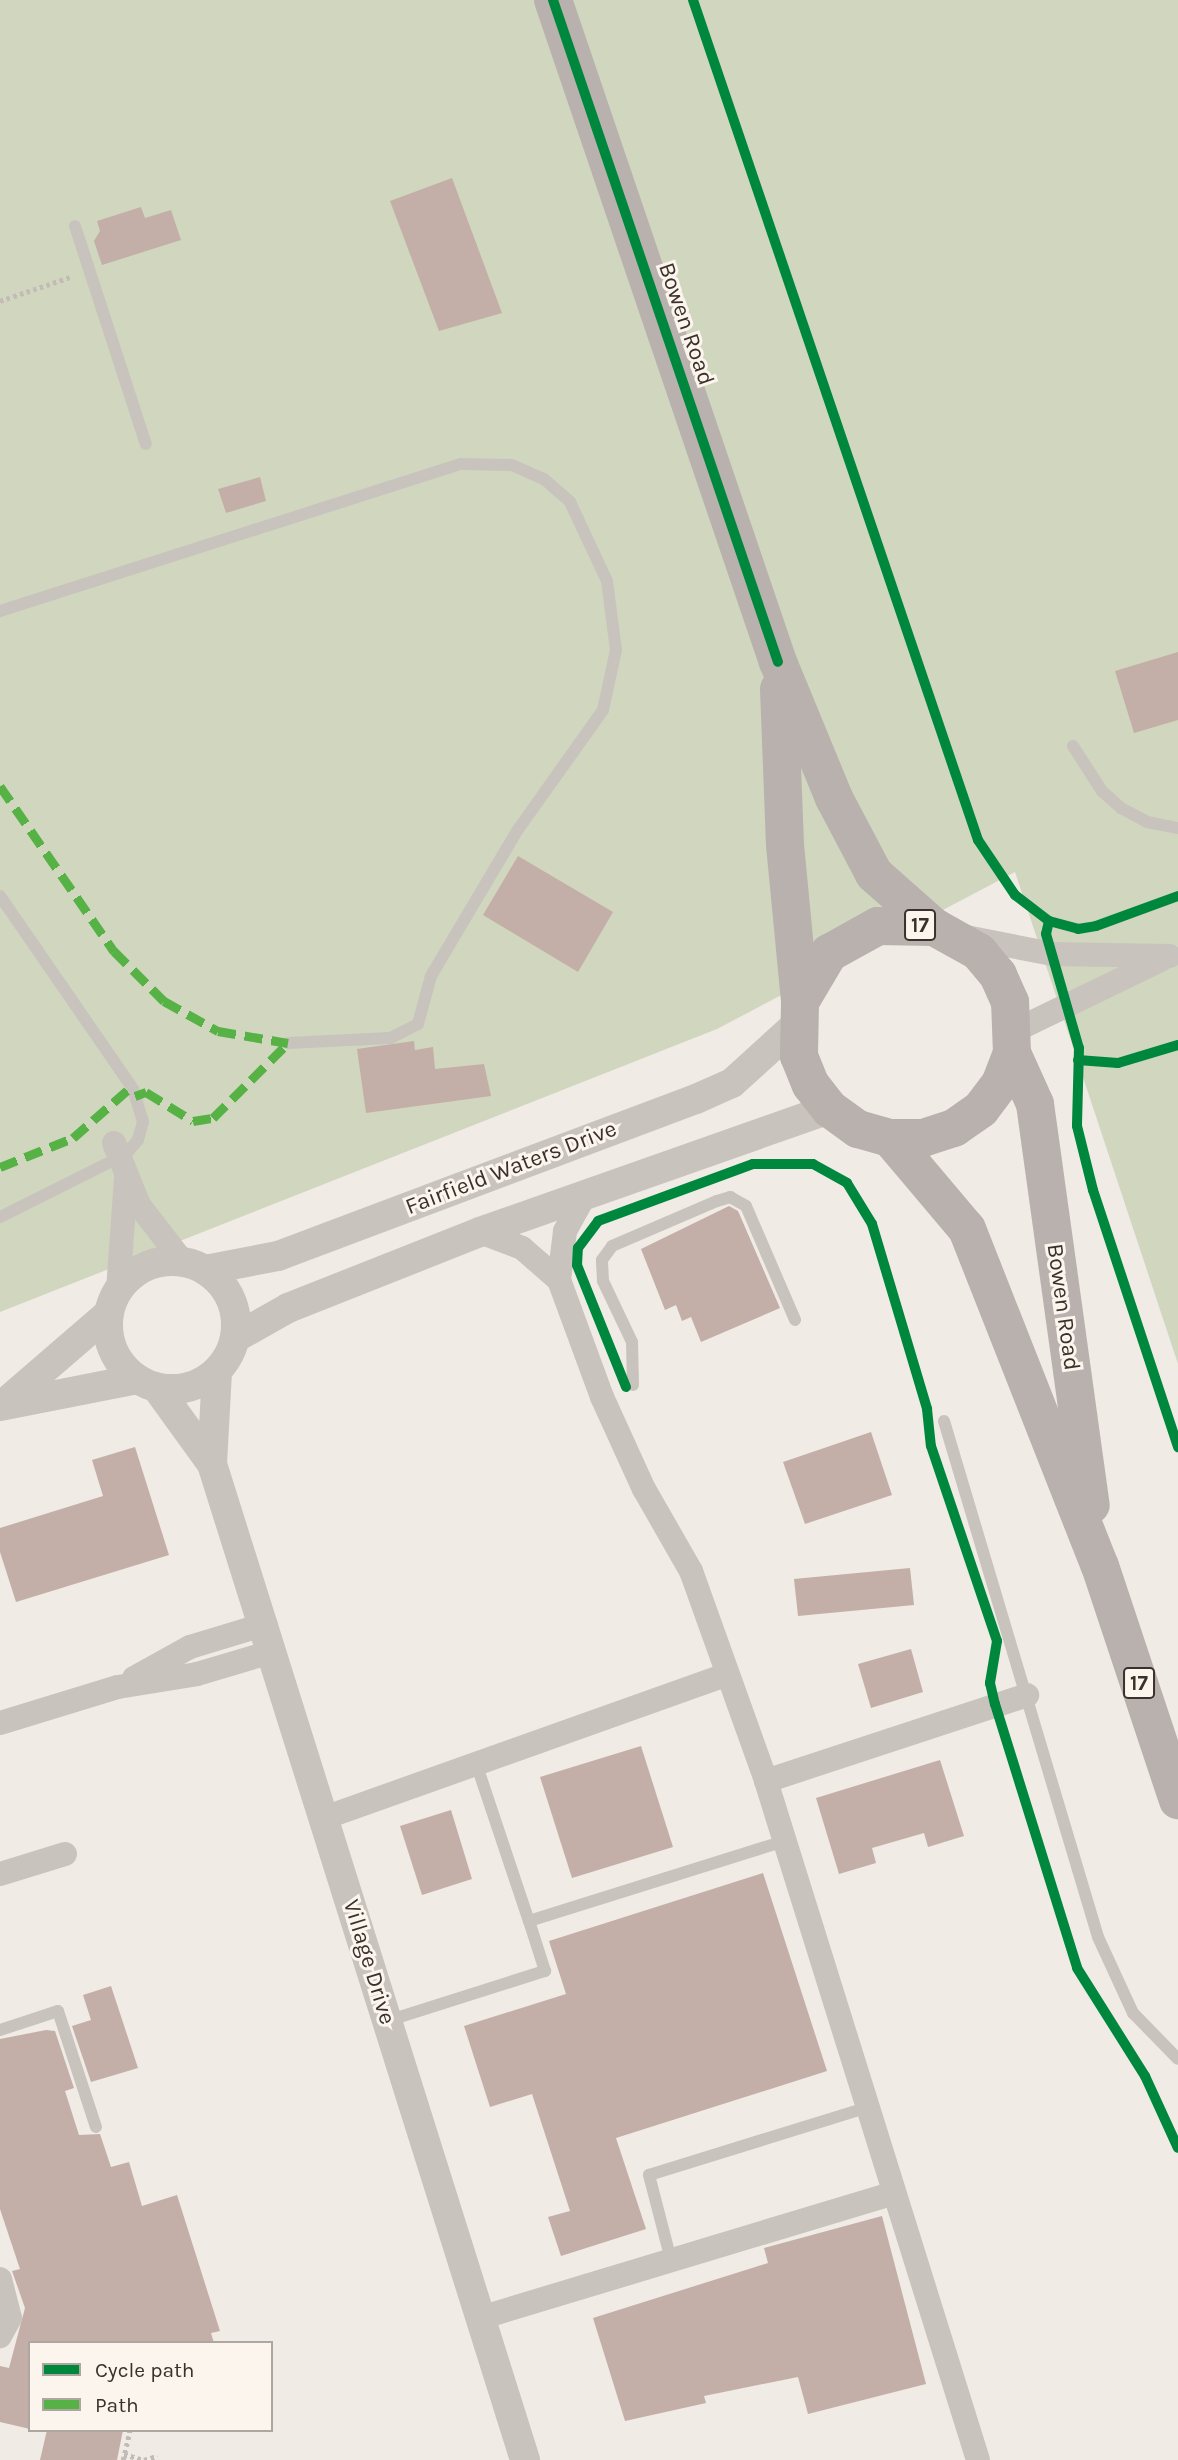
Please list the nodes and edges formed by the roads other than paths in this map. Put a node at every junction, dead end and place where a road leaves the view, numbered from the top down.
1 (553, 0) edge
2 (75, 226) dead end
3 (146, 444) dead end
4 (0, 611) edge
5 (778, 662) junction
6 (1073, 746) dead end
7 (1178, 828) edge
8 (0, 897) edge
9 (945, 931) junction
10 (1174, 955) edge
11 (798, 1013) junction
12 (288, 1042) dead end
13 (1013, 1042) junction
14 (830, 1110) junction
15 (890, 1138) junction
16 (120, 1159) junction
17 (586, 1194) junction
18 (0, 1217) edge
19 (480, 1232) junction
20 (194, 1266) junction
21 (559, 1280) junction
22 (113, 1302) junction
23 (795, 1320) dead end
24 (235, 1338) junction
25 (217, 1371) junction
26 (147, 1384) junction
27 (633, 1385) dead end
28 (1, 1406) edge
29 (944, 1421) dead end
30 (212, 1464) junction
31 (1100, 1566) junction
32 (270, 1637) junction
33 (726, 1675) junction
34 (1027, 1695) junction
35 (0, 1723) edge
36 (476, 1763) junction
37 (765, 1781) junction
38 (1178, 1800) edge
39 (324, 1818) junction
40 (784, 1841) junction
41 (65, 1854) dead end
42 (0, 1874) edge
43 (529, 1921) junction
44 (387, 2021) junction
45 (0, 2029) edge
46 (1178, 2059) edge
47 (866, 2108) junction
48 (96, 2127) dead end
49 (893, 2193) junction
50 (671, 2260) junction
51 (0, 2279) edge
52 (480, 2318) junction
53 (0, 2336) edge
54 (976, 2458) edge
55 (525, 2460) edge

1 - 5 main road, Bowen Road / 17
2 - 3 lane
4 - 12 lane
5 - 9 main road, Bowen Road / 17
5 - 11 main road, Bowen Road / 17
6 - 7 lane
8 - 16 lane
9 - 10 street
9 - 11 main road, 17
9 - 13 main road, Bowen Road / 17
10 - 13 street
11 - 14 main road, Bowen Road / 17
11 - 20 street, Fairfield Waters Drive
13 - 15 main road, Bowen Road / 17
13 - 31 main road, Bowen Road / 17
14 - 15 main road, Bowen Road / 17
14 - 17 street
15 - 31 main road, Bowen Road / 17
16 - 18 lane
16 - 20 street
16 - 22 street
17 - 19 street
17 - 21 street
19 - 21 street
19 - 24 street
20 - 22 street
20 - 24 street
21 - 33 street
22 - 26 street
22 - 28 street
23 - 27 lane
24 - 25 street
25 - 26 street
25 - 30 street, Village Drive
26 - 28 street
26 - 30 street, Village Drive
29 - 34 lane
30 - 32 street, Village Drive
31 - 38 main road, Bowen Road / 17
32 - 35 street
32 - 39 street, Village Drive
33 - 36 street
33 - 37 street
34 - 37 street
34 - 46 lane
36 - 39 street
36 - 43 lane
37 - 40 street
39 - 44 street, Village Drive
40 - 43 lane
40 - 47 street
41 - 42 street
43 - 44 lane
44 - 52 street, Village Drive
45 - 48 lane
47 - 49 street
47 - 50 lane
49 - 50 street
49 - 54 street
50 - 52 street
51 - 53 street
52 - 55 street, Village Drive

